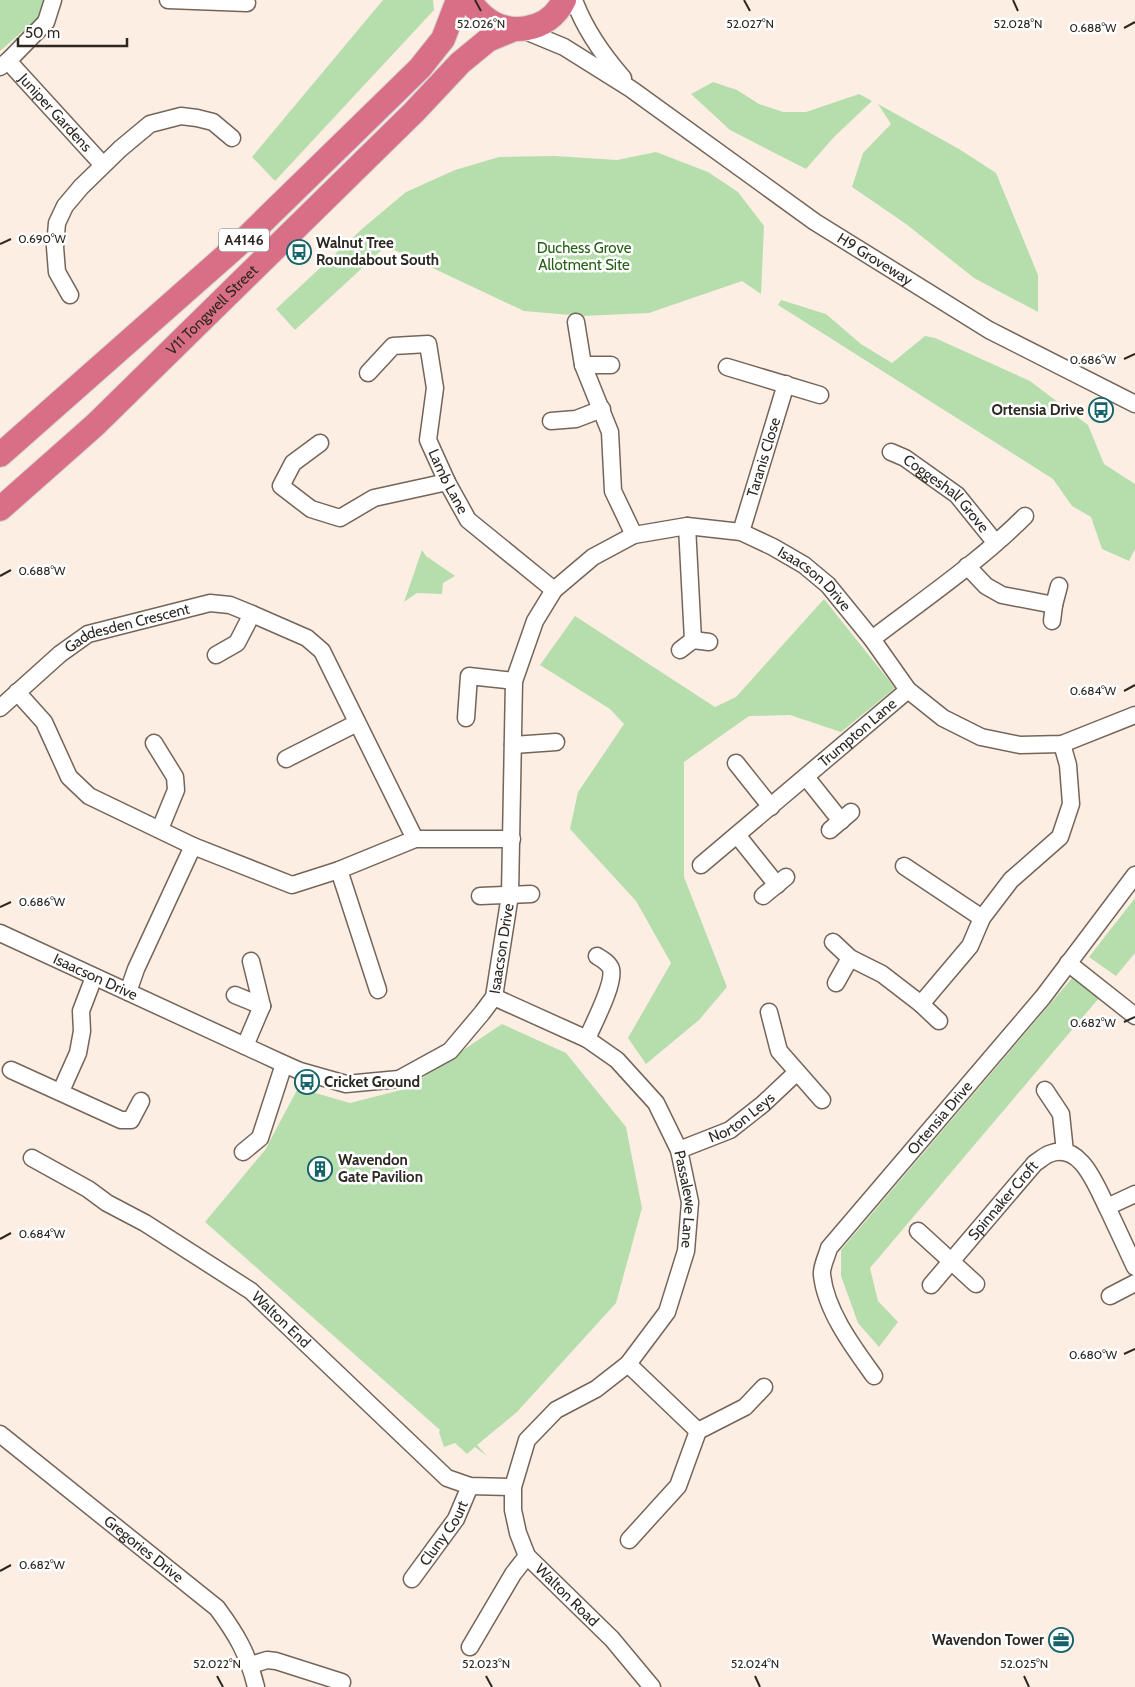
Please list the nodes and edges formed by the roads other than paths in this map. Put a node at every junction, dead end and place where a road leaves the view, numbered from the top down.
1 (53, 0) edge
2 (168, 0) edge
3 (182, 0) edge
4 (458, 0) edge
5 (470, 0) edge
6 (564, 0) edge
7 (574, 0) edge
8 (247, 3) dead end
9 (517, 30) junction
10 (4, 64) edge
11 (631, 89) junction
12 (232, 138) dead end
13 (103, 165) junction
14 (70, 295) dead end
15 (576, 322) dead end
16 (583, 365) junction
17 (611, 365) dead end
18 (727, 367) dead end
19 (368, 373) dead end
20 (786, 384) junction
21 (820, 395) dead end
22 (1135, 404) edge
23 (602, 409) junction
24 (552, 421) dead end
25 (320, 442) dead end
26 (891, 452) dead end
27 (0, 455) edge
28 (447, 482) junction
29 (0, 509) edge
30 (1025, 516) dead end
31 (687, 526) junction
32 (741, 532) junction
33 (634, 535) junction
34 (995, 542) junction
35 (967, 566) junction
36 (1059, 586) dead end
37 (554, 590) junction
38 (252, 614) junction
39 (872, 639) junction
40 (694, 644) dead end
41 (216, 655) dead end
42 (514, 681) junction
43 (908, 690) junction
44 (17, 692) junction
45 (0, 708) edge
46 (1135, 715) edge
47 (466, 718) dead end
48 (357, 723) junction
49 (556, 742) dead end
50 (154, 743) dead end
51 (1062, 744) junction
52 (513, 745) junction
53 (286, 759) dead end
54 (736, 763) dead end
55 (806, 777) junction
56 (771, 807) junction
57 (841, 821) dead end
58 (160, 829) junction
59 (737, 835) junction
60 (415, 839) junction
61 (512, 839) junction
62 (194, 846) junction
63 (701, 865) dead end
64 (904, 866) dead end
65 (339, 870) junction
66 (1135, 875) edge
67 (531, 894) dead end
68 (510, 895) junction
69 (480, 896) dead end
70 (763, 896) dead end
71 (982, 918) junction
72 (0, 933) edge
73 (833, 942) dead end
74 (597, 956) dead end
75 (850, 958) junction
76 (251, 961) dead end
77 (1068, 964) junction
78 (94, 977) junction
79 (372, 982) dead end
80 (836, 983) dead end
81 (128, 992) junction
82 (235, 996) dead end
83 (494, 997) junction
84 (921, 1004) junction
85 (262, 1006) junction
86 (769, 1012) dead end
87 (1135, 1016) edge
88 (938, 1021) dead end
89 (586, 1040) junction
90 (245, 1046) junction
91 (284, 1064) junction
92 (11, 1070) dead end
93 (797, 1072) junction
94 (1045, 1090) dead end
95 (61, 1092) junction
96 (822, 1100) dead end
97 (141, 1101) dead end
98 (679, 1150) junction
99 (243, 1152) dead end
100 (1065, 1152) junction
101 (32, 1158) dead end
102 (1135, 1194) edge
103 (1106, 1207) junction
104 (918, 1231) dead end
105 (951, 1262) junction
106 (1135, 1267) edge
107 (976, 1284) dead end
108 (1135, 1284) edge
109 (931, 1285) dead end
110 (1110, 1296) dead end
111 (628, 1364) junction
112 (874, 1376) dead end
113 (764, 1387) dead end
114 (698, 1431) junction
115 (0, 1434) edge
116 (470, 1486) junction
117 (514, 1487) junction
118 (629, 1540) dead end
119 (527, 1556) junction
120 (412, 1579) dead end
121 (470, 1647) dead end
122 (251, 1664) junction
123 (342, 1682) dead end
124 (256, 1687) edge
125 (652, 1687) edge

1 - 10 street
2 - 3 street
3 - 8 street
4 - 27 highway, V11 Tongwell Street / A4146
5 - 9 highway
6 - 9 highway, A4146
7 - 11 street, H9 Groveway
9 - 11 street, H9 Groveway
9 - 29 highway, V11 Tongwell Street / A4146
10 - 13 street, Juniper Gardens
11 - 22 street, H9 Groveway
12 - 13 street, Juniper Gardens
13 - 14 street, Juniper Gardens
15 - 16 street
16 - 17 street
16 - 23 street
18 - 20 street
19 - 28 street, Lamb Lane
20 - 21 street
20 - 32 street, Taranis Close
23 - 24 street
23 - 33 street
25 - 28 street
26 - 34 street, Coggeshall Grove
28 - 37 street, Lamb Lane
30 - 34 street, Coggeshall Grove
31 - 32 street, Isaacson Drive
31 - 33 street, Isaacson Drive
31 - 40 street
32 - 39 street, Isaacson Drive
33 - 37 street, Isaacson Drive
34 - 35 street, Coggeshall Grove
35 - 36 street
35 - 39 street, Coggeshall Grove
37 - 42 street, Isaacson Drive
38 - 41 street
38 - 44 street, Gaddesden Crescent
38 - 48 street, Gaddesden Crescent
39 - 43 street, Isaacson Drive
42 - 47 street
42 - 52 street, Isaacson Drive
43 - 51 street, Isaacson Drive
43 - 55 street, Trumpton Lane
44 - 45 street, Gaddesden Crescent
44 - 58 street
46 - 51 street, Isaacson Drive
48 - 53 street
48 - 60 street, Gaddesden Crescent
49 - 52 street
50 - 58 street
51 - 71 street
52 - 61 street, Isaacson Drive
54 - 56 street
55 - 56 street, Trumpton Lane
55 - 57 street, Trumpton Lane
56 - 59 street, Trumpton Lane
58 - 62 street
59 - 63 street, Trumpton Lane
59 - 70 street
60 - 61 street
60 - 65 street
61 - 68 street, Isaacson Drive
62 - 65 street
62 - 81 street
64 - 71 street
65 - 79 street
66 - 77 street, Ortensia Drive
67 - 68 street
68 - 69 street, Isaacson Drive
68 - 83 street, Isaacson Drive
71 - 84 street
72 - 78 street, Isaacson Drive
73 - 75 street
74 - 89 street
75 - 80 street
75 - 84 street
76 - 85 street
77 - 87 street
77 - 112 street, Ortensia Drive
78 - 81 street, Isaacson Drive
78 - 95 street
81 - 90 street, Isaacson Drive
82 - 85 street
83 - 89 street, Passalewe Lane
83 - 91 street, Isaacson Drive
84 - 88 street
85 - 90 street
86 - 93 street
89 - 98 street, Passalewe Lane
90 - 91 street, Isaacson Drive
91 - 99 street
92 - 95 street
93 - 96 street
93 - 98 street, Norton Leys
94 - 100 street
95 - 97 street
98 - 111 street, Passalewe Lane
100 - 103 street
100 - 105 street, Spinnaker Croft
101 - 116 street, Walton End
102 - 103 street
103 - 106 street
104 - 105 street
105 - 107 street
105 - 109 street, Spinnaker Croft
108 - 110 street
111 - 114 street
111 - 117 street, Passalewe Lane
113 - 114 street
114 - 118 street
115 - 122 street, Gregories Drive
116 - 117 street, Walton End
116 - 120 street, Cluny Court
117 - 119 street, Walton Road
119 - 121 street
119 - 125 street, Walton Road
122 - 123 street
122 - 124 street, Gregories Drive

